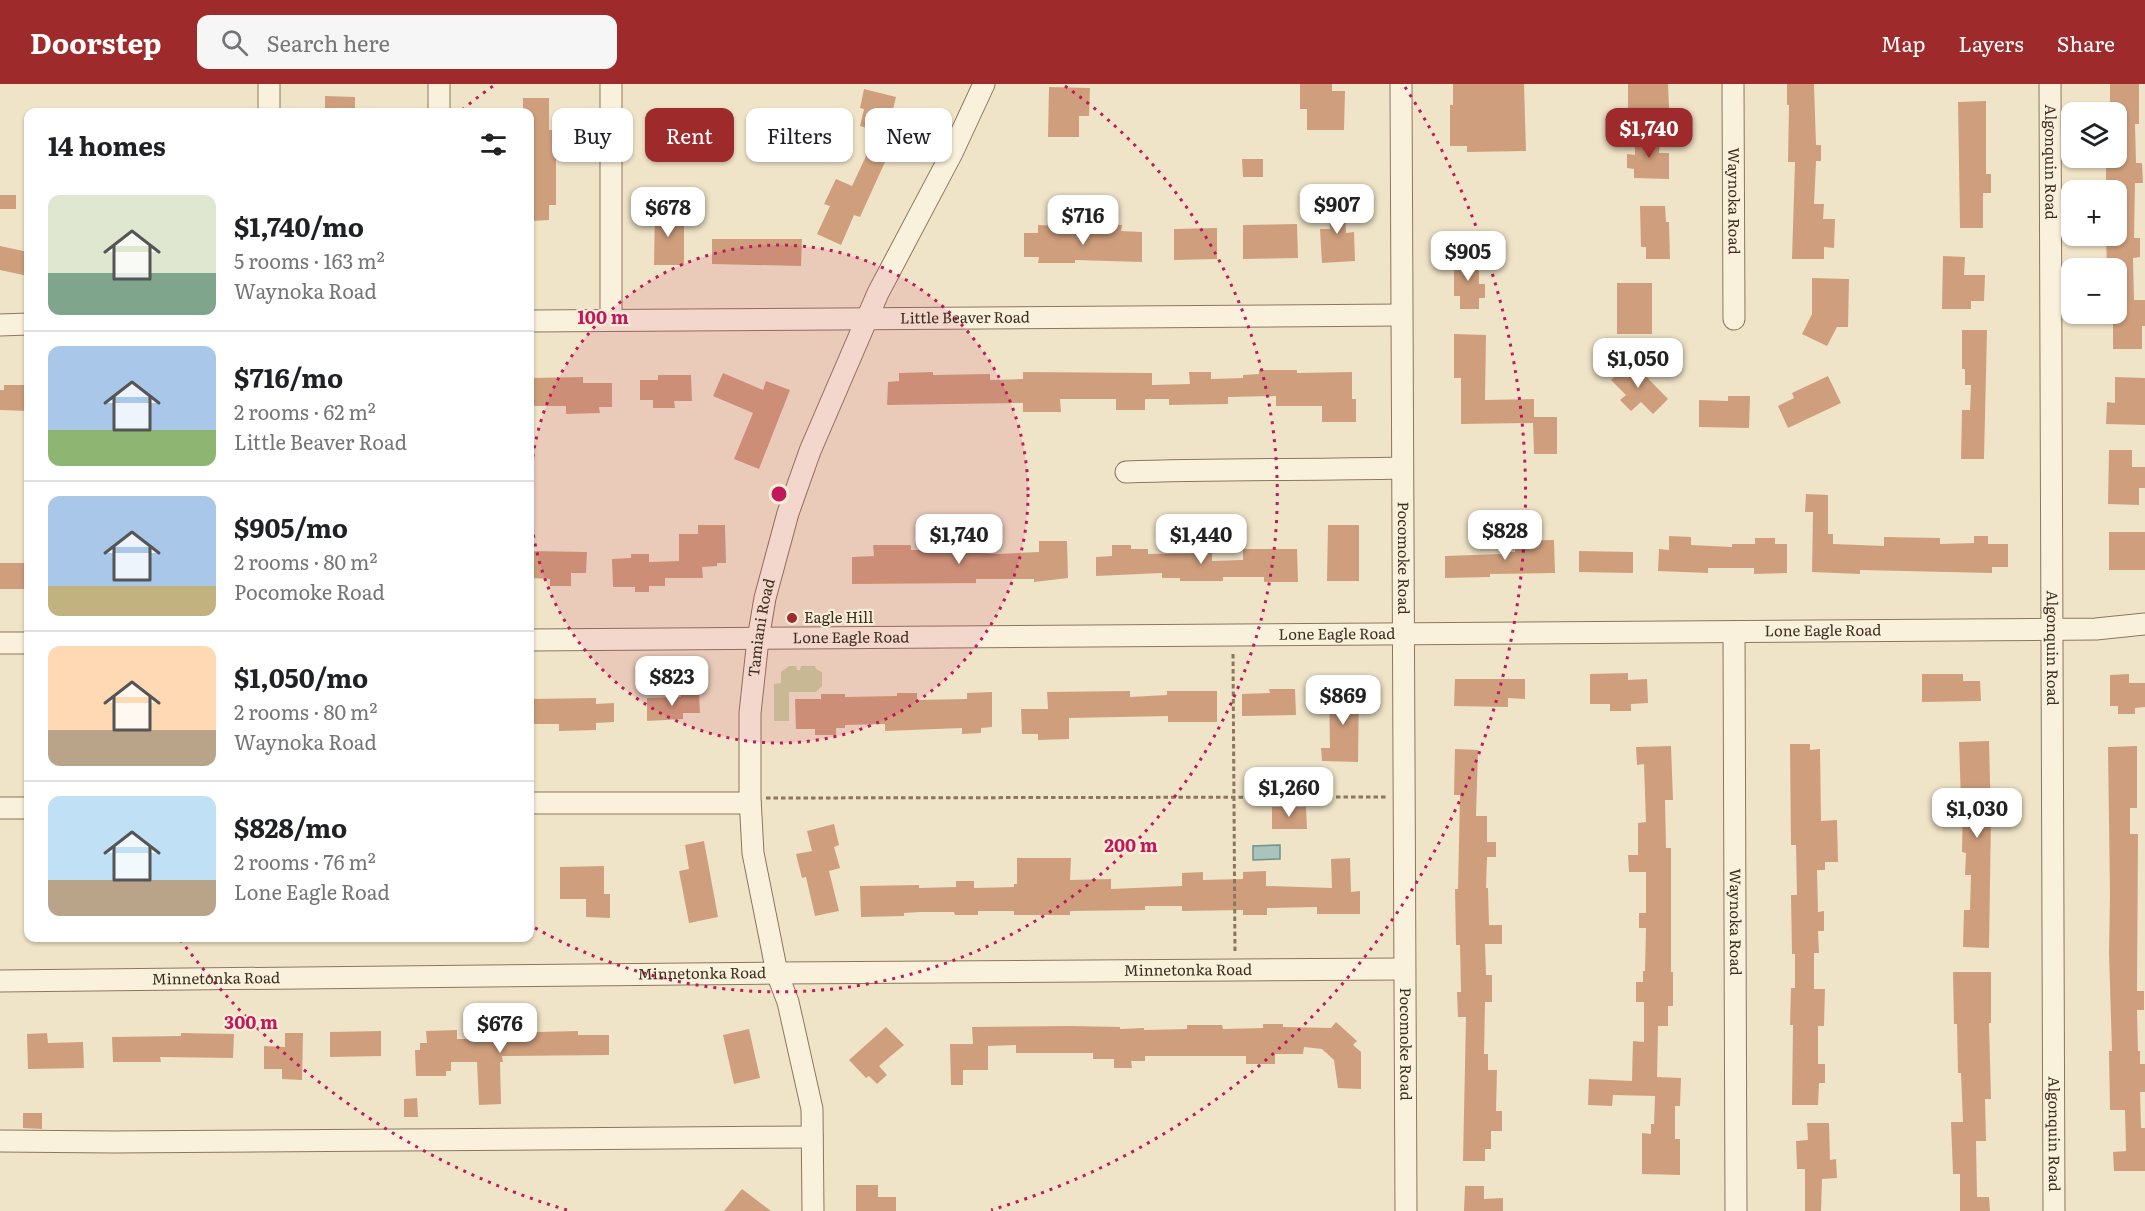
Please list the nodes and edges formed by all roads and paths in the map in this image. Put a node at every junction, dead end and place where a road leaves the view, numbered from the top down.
1 (269, 84) edge
2 (439, 84) edge
3 (611, 84) edge
4 (984, 84) edge
5 (1401, 84) edge
6 (1733, 84) edge
7 (2050, 84) edge
8 (270, 108) edge
9 (439, 108) edge
10 (1401, 315) junction
11 (867, 317) junction
12 (1734, 319) dead end
13 (611, 320) junction
14 (534, 321) edge
15 (24, 324) edge
16 (0, 325) edge
17 (1402, 468) junction
18 (1126, 472) dead end
19 (2145, 624) edge
20 (2052, 628) junction
21 (1734, 632) junction
22 (1233, 634) junction
23 (1402, 634) junction
24 (758, 639) junction
25 (534, 640) edge
26 (0, 643) edge
27 (24, 643) edge
28 (1234, 796) junction
29 (1403, 797) junction
30 (750, 800) junction
31 (534, 803) edge
32 (0, 808) edge
33 (24, 808) edge
34 (1235, 969) junction
35 (1404, 969) junction
36 (777, 973) junction
37 (0, 981) edge
38 (812, 1137) junction
39 (0, 1141) edge
40 (813, 1211) edge
41 (1406, 1211) edge
42 (1736, 1211) edge
43 (2054, 1211) edge

1 - 8 street
2 - 9 street
3 - 13 street
4 - 11 street, Tamiani Road
5 - 10 street, Pocomoke Road
6 - 12 street, Waynoka Road
7 - 20 street, Algonquin Road
10 - 11 street, Little Beaver Road
10 - 17 street, Pocomoke Road
11 - 13 street, Little Beaver Road
11 - 24 street, Tamiani Road
13 - 14 street, Little Beaver Road
15 - 16 street
17 - 18 street
17 - 23 street, Pocomoke Road
19 - 20 street, Lone Eagle Road
20 - 21 street, Lone Eagle Road
20 - 43 street, Algonquin Road
21 - 23 street, Lone Eagle Road
21 - 42 street, Waynoka Road
22 - 23 street, Lone Eagle Road
22 - 24 street, Lone Eagle Road
22 - 28 path
23 - 29 street, Pocomoke Road
24 - 25 street, Lone Eagle Road
24 - 30 street, Tamiani Road
26 - 27 street
28 - 29 path
28 - 30 path
28 - 34 path
29 - 35 street, Pocomoke Road
30 - 31 street
30 - 36 street, Tamiani Road
32 - 33 street
34 - 35 street, Minnetonka Road
34 - 36 street, Minnetonka Road
35 - 41 street, Pocomoke Road
36 - 37 street, Minnetonka Road
36 - 38 street, Tamiani Road
38 - 39 street
38 - 40 street, Tamiani Road

